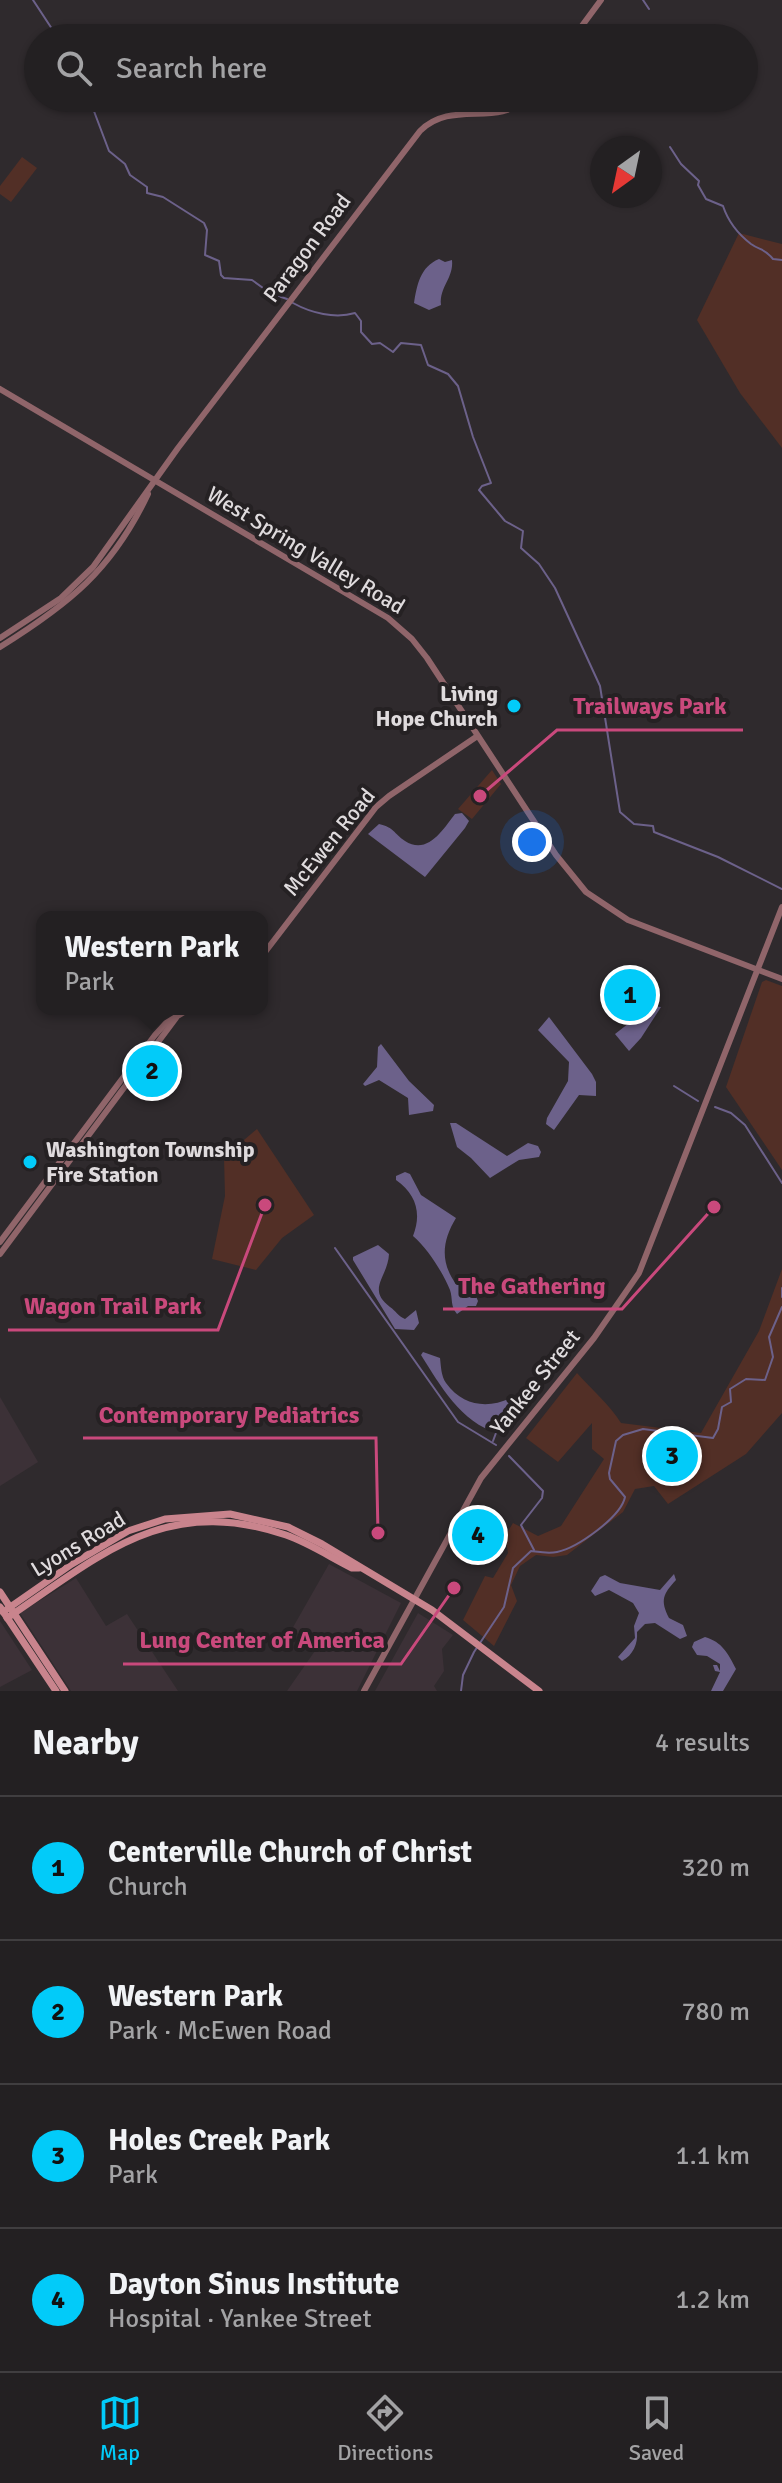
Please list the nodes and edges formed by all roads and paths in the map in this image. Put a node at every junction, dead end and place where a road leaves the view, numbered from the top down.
1 (601, 0) edge
2 (583, 24) edge
3 (496, 112) edge
4 (0, 389) edge
5 (154, 481) junction
6 (0, 638) edge
7 (0, 647) edge
8 (476, 737) junction
9 (782, 907) edge
10 (268, 948) edge
11 (757, 969) junction
12 (782, 979) edge
13 (180, 1015) edge
14 (176, 1018) junction
15 (0, 1242) edge
16 (0, 1254) edge
17 (0, 1592) edge
18 (414, 1599) junction
19 (5, 1614) edge
20 (56, 1691) edge
21 (65, 1691) edge
22 (364, 1691) edge
23 (539, 1691) edge

1 - 2 street
3 - 5 street, Paragon Road
4 - 5 street, West Spring Valley Road
5 - 6 street, Paragon Road
5 - 7 street, Paragon Road
5 - 8 street, West Spring Valley Road
8 - 10 street, McEwen Road
8 - 11 street, West Spring Valley Road
9 - 11 street, Yankee Street
11 - 12 street, West Spring Valley Road
11 - 18 street, Yankee Street
13 - 14 street
14 - 15 street
14 - 16 street
17 - 19 main road
18 - 19 main road, Lyons Road
18 - 22 street, Yankee Street
18 - 23 main road, Lyons Road
19 - 20 main road
19 - 21 main road

